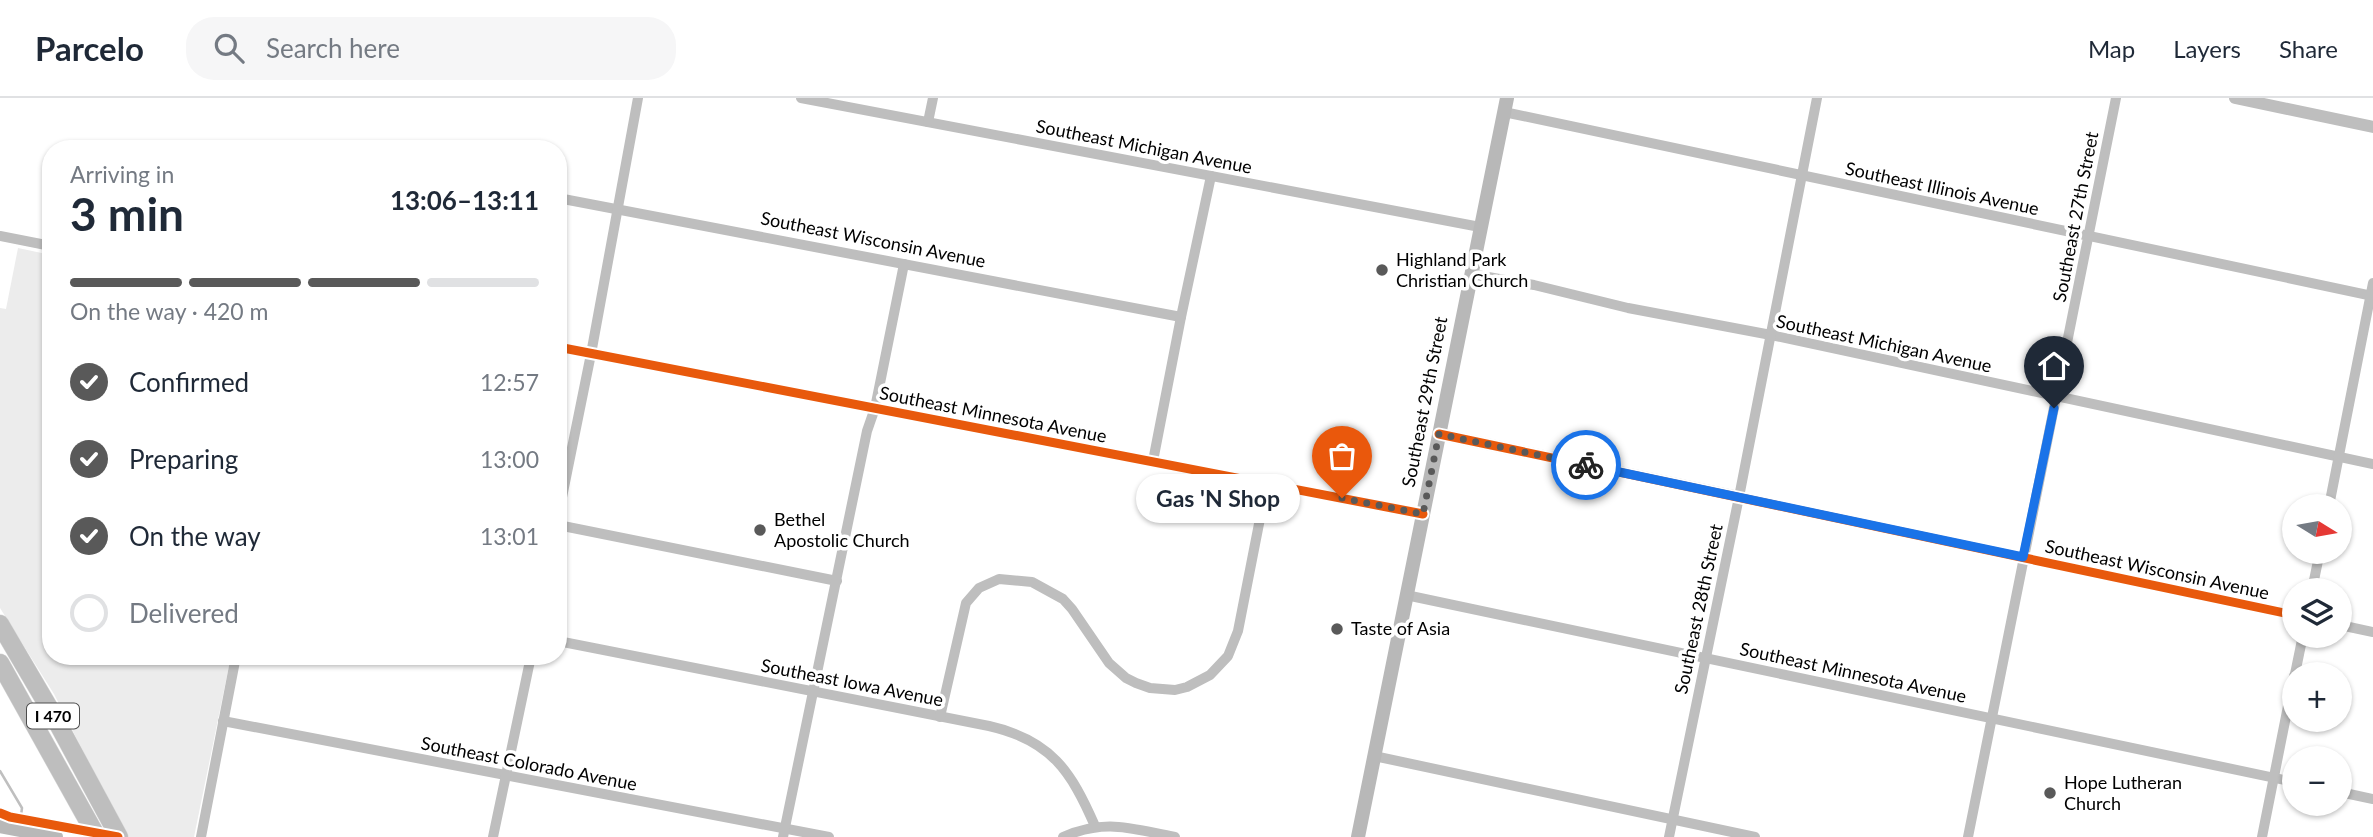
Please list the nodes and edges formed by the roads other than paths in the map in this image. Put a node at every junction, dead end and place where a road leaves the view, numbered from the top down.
1 (638, 98) edge
2 (801, 98) edge
3 (933, 98) edge
4 (1817, 98) edge
5 (2116, 98) edge
6 (2235, 98) edge
7 (1506, 105) edge
8 (928, 122) junction
9 (2373, 127) edge
10 (1802, 175) junction
11 (1211, 176) junction
12 (567, 200) edge
13 (617, 209) junction
14 (1480, 227) junction
15 (0, 236) edge
16 (2088, 236) junction
17 (42, 244) edge
18 (904, 264) junction
19 (1471, 274) junction
20 (2373, 282) edge
21 (2372, 296) edge
22 (1181, 317) junction
23 (1771, 335) junction
24 (567, 349) edge
25 (592, 354) junction
26 (2056, 397) junction
27 (875, 408) junction
28 (1439, 434) junction
29 (2339, 456) junction
30 (1153, 461) junction
31 (2373, 464) edge
32 (567, 474) edge
33 (1267, 483) junction
34 (2331, 494) edge
35 (1740, 497) junction
36 (1423, 514) junction
37 (567, 527) edge
38 (2023, 557) junction
39 (837, 581) junction
40 (1406, 595) junction
41 (2282, 612) edge
42 (0, 624) edge
43 (2352, 628) edge
44 (2373, 632) edge
45 (567, 643) edge
46 (1705, 659) junction
47 (0, 663) edge
48 (234, 665) edge
49 (529, 665) edge
50 (813, 691) junction
51 (940, 717) junction
52 (1992, 719) junction
53 (223, 721) junction
54 (2283, 732) edge
55 (1374, 756) junction
56 (506, 775) junction
57 (2274, 778) junction
58 (2282, 780) edge
59 (2352, 795) edge
60 (2373, 799) edge
61 (1672, 819) junction
62 (0, 826) edge
63 (1095, 826) junction
64 (784, 833) edge
65 (1151, 835) edge
66 (50, 836) edge
67 (97, 837) edge
68 (119, 837) edge
69 (201, 837) edge
70 (493, 837) edge
71 (829, 837) edge
72 (1063, 837) edge
73 (1175, 837) edge
74 (1358, 837) edge
75 (1669, 837) edge
76 (1755, 837) edge
77 (1968, 837) edge
78 (2262, 837) edge

1 - 13 street
2 - 8 street, Southeast Michigan Avenue
3 - 8 street
4 - 10 street, Southeast 28th Street
5 - 16 street, Southeast 27th Street
6 - 9 street
7 - 10 street, Southeast Illinois Avenue
7 - 14 main road, Southeast 29th Street
8 - 11 street, Southeast Michigan Avenue
10 - 16 street, Southeast Illinois Avenue
10 - 23 street, Southeast 28th Street
11 - 14 street, Southeast Michigan Avenue
11 - 22 street
12 - 13 street, Southeast Wisconsin Avenue
13 - 18 street, Southeast Wisconsin Avenue
13 - 25 street
14 - 19 main road, Southeast 29th Street
15 - 17 street
16 - 21 street, Southeast Illinois Avenue
16 - 26 street, Southeast 27th Street
18 - 22 street, Southeast Wisconsin Avenue
18 - 27 street
19 - 23 street, Southeast Michigan Avenue
19 - 28 main road, Southeast 29th Street
20 - 21 street
21 - 29 street
22 - 30 street
23 - 26 street, Southeast Michigan Avenue
23 - 35 street, Southeast 28th Street
24 - 25 street, Southeast Minnesota Avenue
25 - 27 street, Southeast Minnesota Avenue
25 - 32 street
26 - 29 street, Southeast Michigan Avenue
26 - 38 street, Southeast 27th Street
27 - 30 street, Southeast Minnesota Avenue
27 - 39 street
28 - 35 street, Southeast Wisconsin Avenue
28 - 36 main road, Southeast 29th Street
29 - 31 street, Southeast Michigan Avenue
29 - 34 street
30 - 33 street, Southeast Minnesota Avenue
33 - 36 street, Southeast Minnesota Avenue
33 - 51 street
35 - 38 street, Southeast Wisconsin Avenue
35 - 46 street, Southeast 28th Street
36 - 40 main road, Southeast 29th Street
37 - 39 street
38 - 41 street, Southeast Wisconsin Avenue
38 - 52 street, Southeast 27th Street
39 - 50 street
40 - 46 street, Southeast Minnesota Avenue
40 - 55 main road, Southeast 29th Street
42 - 68 highway, I 470
43 - 44 street
45 - 50 street, Southeast Iowa Avenue
46 - 52 street, Southeast Minnesota Avenue
46 - 61 street, Southeast 28th Street
47 - 67 highway, I 470
48 - 53 street
49 - 56 street
50 - 51 street, Southeast Iowa Avenue
50 - 64 street
51 - 63 street, Southeast Iowa Avenue
52 - 57 street, Southeast Minnesota Avenue
52 - 77 street, Southeast 27th Street
53 - 56 street, Southeast Colorado Avenue
53 - 69 street
54 - 57 street
55 - 61 street
55 - 74 main road, Southeast 29th Street
56 - 64 street, Southeast Colorado Avenue
56 - 70 street
57 - 58 street, Southeast Minnesota Avenue
57 - 78 street
59 - 60 street
61 - 75 street, Southeast 28th Street
61 - 76 street
62 - 66 main road
63 - 65 street
63 - 72 street
64 - 71 street, Southeast Colorado Avenue
65 - 73 street

